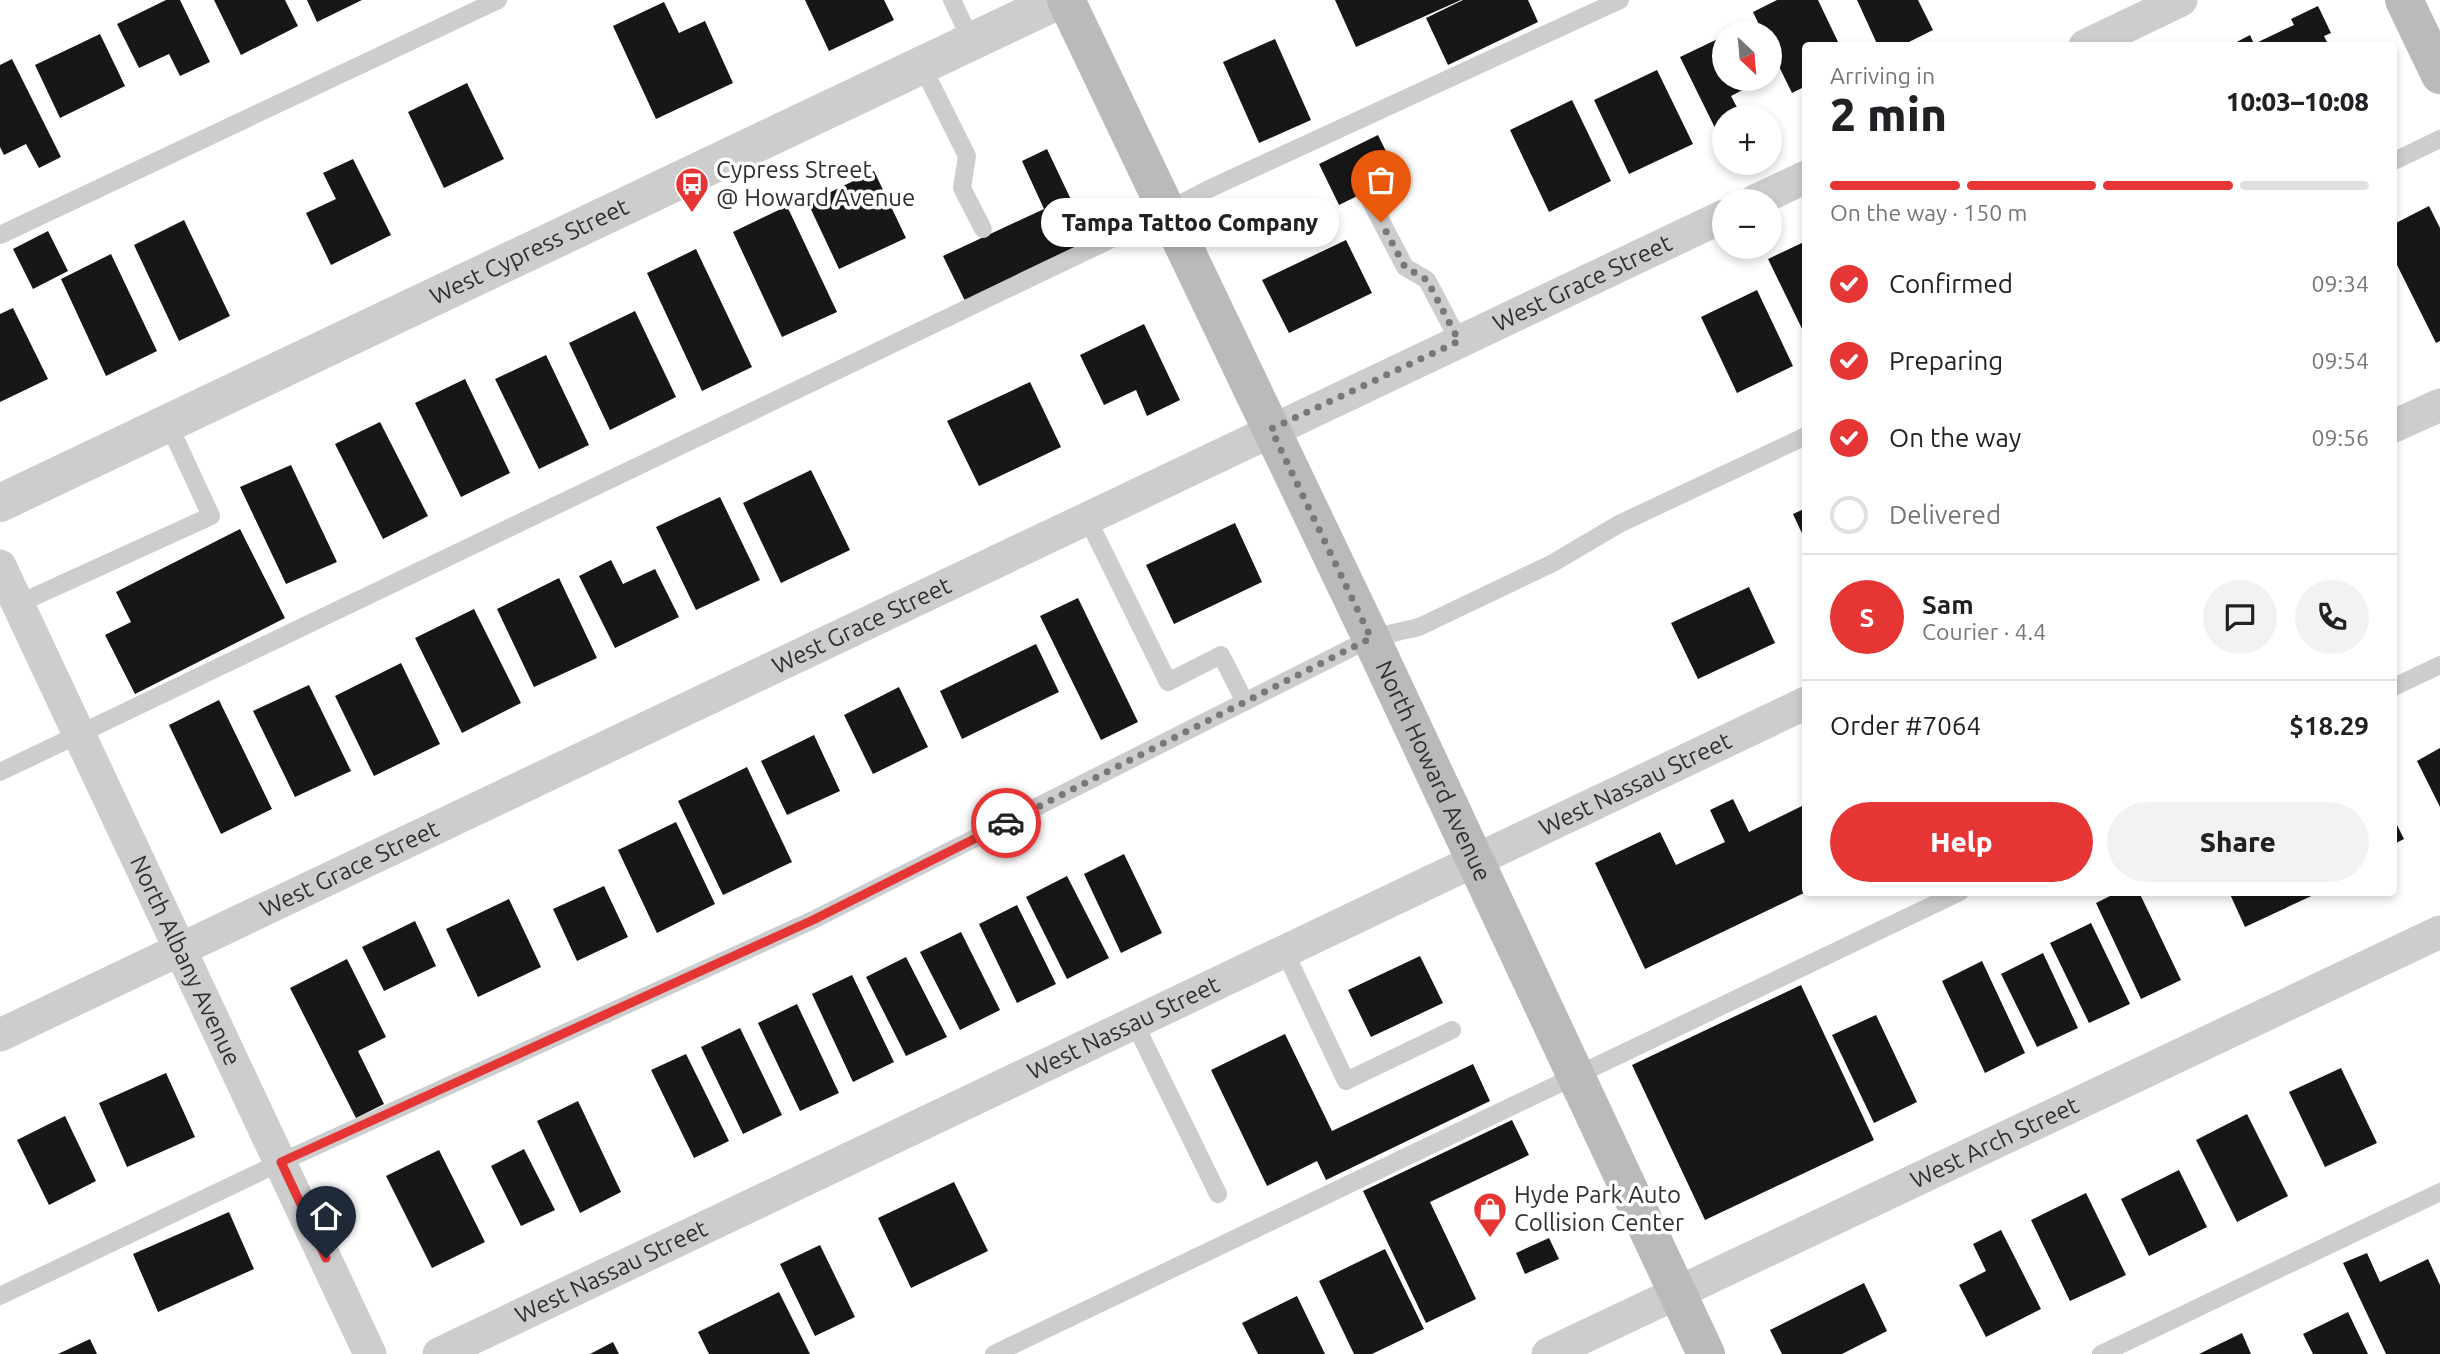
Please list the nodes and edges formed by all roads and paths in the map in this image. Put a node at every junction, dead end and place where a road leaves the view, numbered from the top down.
1 (498, 0) edge
2 (952, 0) edge
3 (1059, 0) edge
4 (1066, 0) edge
5 (1619, 0) edge
6 (2181, 0) edge
7 (2404, 0) edge
8 (972, 42) junction
9 (2094, 42) edge
10 (922, 65) junction
11 (2440, 75) edge
12 (2440, 139) edge
13 (2397, 160) edge
14 (1802, 179) edge
15 (1780, 189) edge
16 (1370, 200) dead end
17 (1168, 211) junction
18 (1712, 222) edge
19 (983, 229) dead end
20 (0, 235) edge
21 (1459, 341) junction
22 (2440, 405) edge
23 (168, 423) junction
24 (2397, 425) edge
25 (1271, 429) junction
26 (1802, 438) edge
27 (0, 503) edge
28 (1087, 519) junction
29 (0, 566) edge
30 (18, 604) junction
31 (1371, 638) junction
32 (2440, 665) edge
33 (2397, 686) edge
34 (1245, 702) junction
35 (1802, 705) edge
36 (79, 734) junction
37 (0, 772) edge
38 (1474, 860) junction
39 (1951, 896) edge
40 (2440, 932) edge
41 (180, 949) junction
42 (1284, 950) junction
43 (1134, 1022) junction
44 (1452, 1030) dead end
45 (0, 1035) edge
46 (1576, 1074) junction
47 (281, 1162) junction
48 (2440, 1192) edge
49 (1218, 1194) dead end
50 (1677, 1293) junction
51 (0, 1296) edge
52 (1589, 1345) edge
53 (370, 1354) edge
54 (439, 1354) edge
55 (994, 1354) edge
56 (1548, 1354) edge
57 (1706, 1354) edge
58 (2101, 1354) edge

1 - 20 lane
2 - 8 lane
3 - 8 street, West Cypress Street
4 - 17 main road, North Howard Avenue
5 - 17 lane
6 - 9 street
7 - 11 main road
8 - 10 street, West Cypress Street
10 - 19 lane
10 - 23 street, West Cypress Street
12 - 13 lane
14 - 15 street
16 - 21 lane
17 - 25 main road, North Howard Avenue
17 - 36 lane
18 - 21 street, West Grace Street
21 - 25 street, West Grace Street
22 - 24 street
23 - 27 street, West Cypress Street
23 - 30 lane
25 - 28 street, West Grace Street
25 - 31 main road, North Howard Avenue
26 - 31 lane
28 - 34 lane
28 - 41 street, West Grace Street
29 - 30 street, North Albany Avenue
30 - 36 street, North Albany Avenue
31 - 34 lane
31 - 38 main road, North Howard Avenue
32 - 33 lane
34 - 47 lane
35 - 38 street, West Nassau Street
36 - 37 lane
36 - 41 street, North Albany Avenue
38 - 42 street, West Nassau Street
38 - 46 main road, North Howard Avenue
39 - 46 lane
40 - 50 street, West Arch Street
41 - 45 street, West Grace Street
41 - 47 street, North Albany Avenue
42 - 43 street, West Nassau Street
42 - 44 lane
43 - 49 lane
43 - 54 street, West Nassau Street
46 - 50 main road, North Howard Avenue
46 - 55 lane
47 - 51 lane
47 - 53 street, North Albany Avenue
48 - 58 lane
50 - 52 street, West Arch Street
50 - 57 main road, North Howard Avenue
52 - 56 street, West Arch Street

